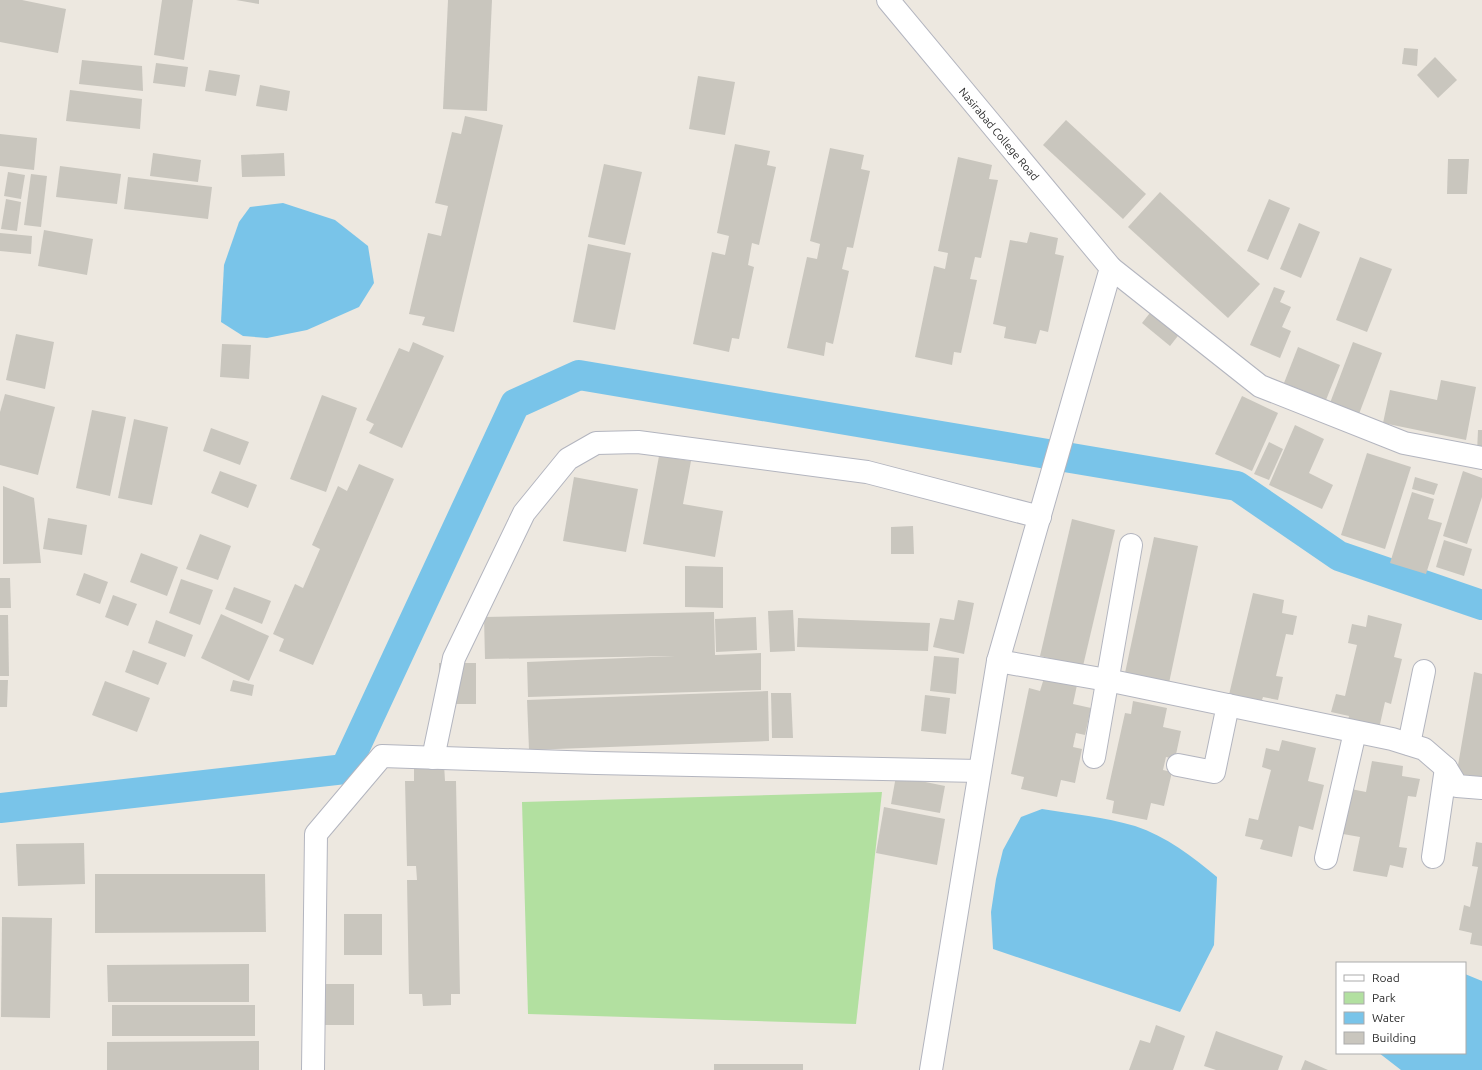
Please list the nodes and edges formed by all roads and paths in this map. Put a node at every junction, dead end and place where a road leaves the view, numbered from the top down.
1 (888, 0) edge
2 (1111, 268) junction
3 (1482, 458) edge
4 (1040, 517) junction
5 (1131, 545) dead end
6 (998, 661) junction
7 (1424, 671) dead end
8 (1107, 680) junction
9 (1228, 705) junction
10 (1355, 732) junction
11 (1409, 744) junction
12 (1094, 757) dead end
13 (433, 758) junction
14 (1178, 765) dead end
15 (1446, 768) junction
16 (979, 771) junction
17 (1482, 788) edge
18 (1433, 857) dead end
19 (1326, 858) dead end
20 (313, 1070) edge
21 (931, 1070) edge

1 - 2 street, Nasirabad College Road
2 - 3 street, Nasirabad College Road
2 - 4 street
4 - 6 street
4 - 13 street
5 - 8 street
6 - 8 street
6 - 16 street
7 - 11 street
8 - 9 street
8 - 12 street
9 - 10 street
9 - 14 street
10 - 11 street
10 - 19 street
11 - 15 street
13 - 16 street
13 - 20 street
15 - 17 street
15 - 18 street
16 - 21 street

